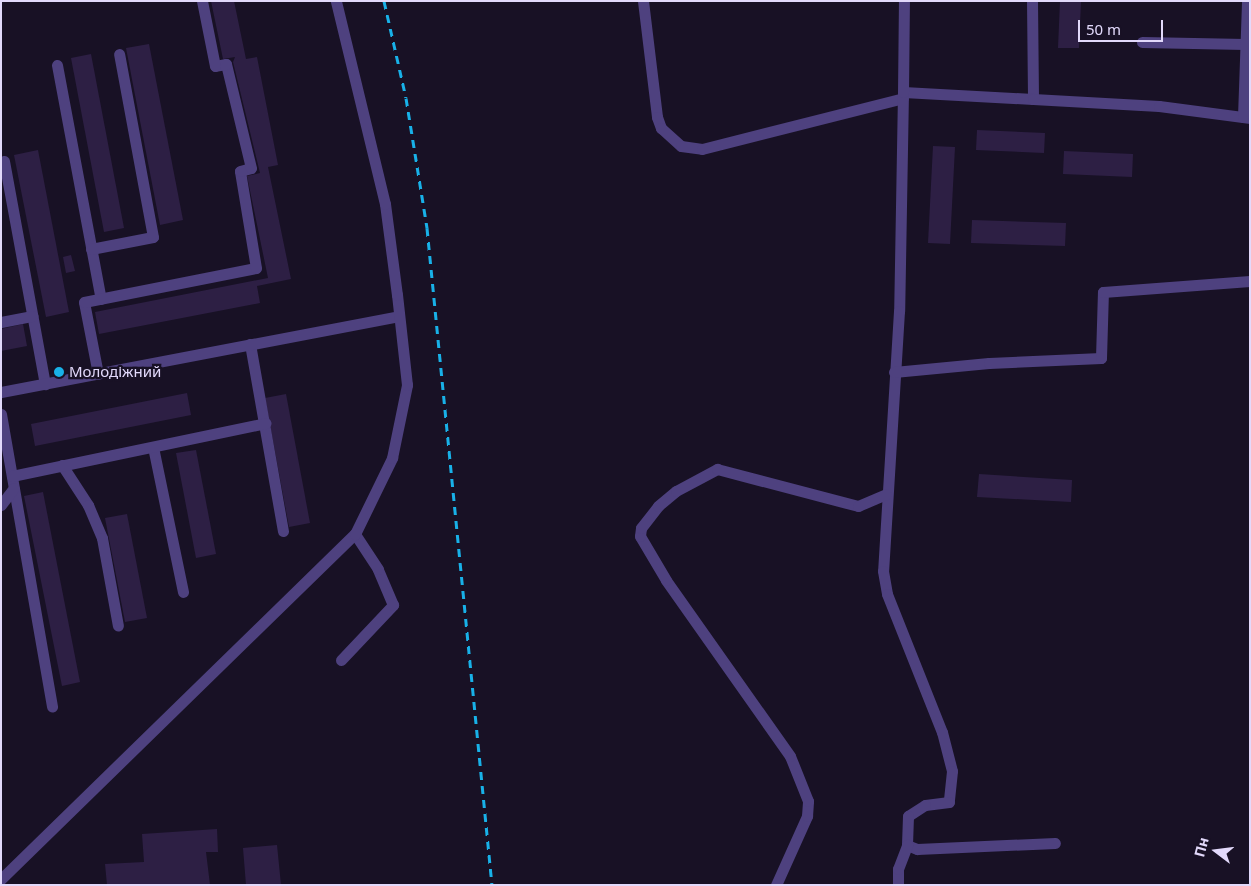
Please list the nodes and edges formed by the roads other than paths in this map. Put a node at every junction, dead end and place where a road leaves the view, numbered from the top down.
1 (202, 1) edge
2 (336, 1) edge
3 (643, 1) edge
4 (904, 1) edge
5 (1032, 1) edge
6 (1247, 1) edge
7 (1142, 42) dead end
8 (1246, 44) junction
9 (119, 54) dead end
10 (58, 65) dead end
11 (903, 95) junction
12 (1032, 99) junction
13 (1246, 117) edge
14 (4, 162) dead end
15 (91, 249) junction
16 (1250, 281) edge
17 (101, 299) junction
18 (32, 316) junction
19 (399, 316) junction
20 (1, 322) edge
21 (250, 344) junction
22 (894, 372) junction
23 (98, 374) junction
24 (45, 384) junction
25 (1, 392) edge
26 (1, 414) edge
27 (266, 424) junction
28 (153, 447) junction
29 (62, 466) junction
30 (12, 476) junction
31 (14, 488) junction
32 (1, 491) edge
33 (886, 494) junction
34 (1, 505) edge
35 (283, 531) dead end
36 (355, 534) junction
37 (183, 592) dead end
38 (118, 626) dead end
39 (341, 660) dead end
40 (52, 707) dead end
41 (1055, 843) dead end
42 (907, 845) junction
43 (1, 880) edge
44 (776, 885) edge
45 (898, 885) edge

1 - 17 street
2 - 19 street
3 - 11 street
4 - 11 street
5 - 12 street
6 - 8 street
7 - 8 street
8 - 13 street
9 - 15 street
10 - 15 street
11 - 12 street
11 - 22 street
12 - 13 street
14 - 18 street
15 - 17 street
16 - 22 street
17 - 23 street
18 - 20 street
18 - 24 street
19 - 21 street
19 - 36 street
21 - 23 street
21 - 27 street
22 - 33 street
23 - 24 street
24 - 25 street
26 - 30 street
27 - 28 street
27 - 35 street
28 - 29 street
28 - 37 street
29 - 30 street
29 - 38 street
30 - 31 street
31 - 32 street
31 - 34 street
31 - 40 street
33 - 42 street
33 - 44 street
36 - 39 street
36 - 43 street
41 - 42 street
42 - 45 street

